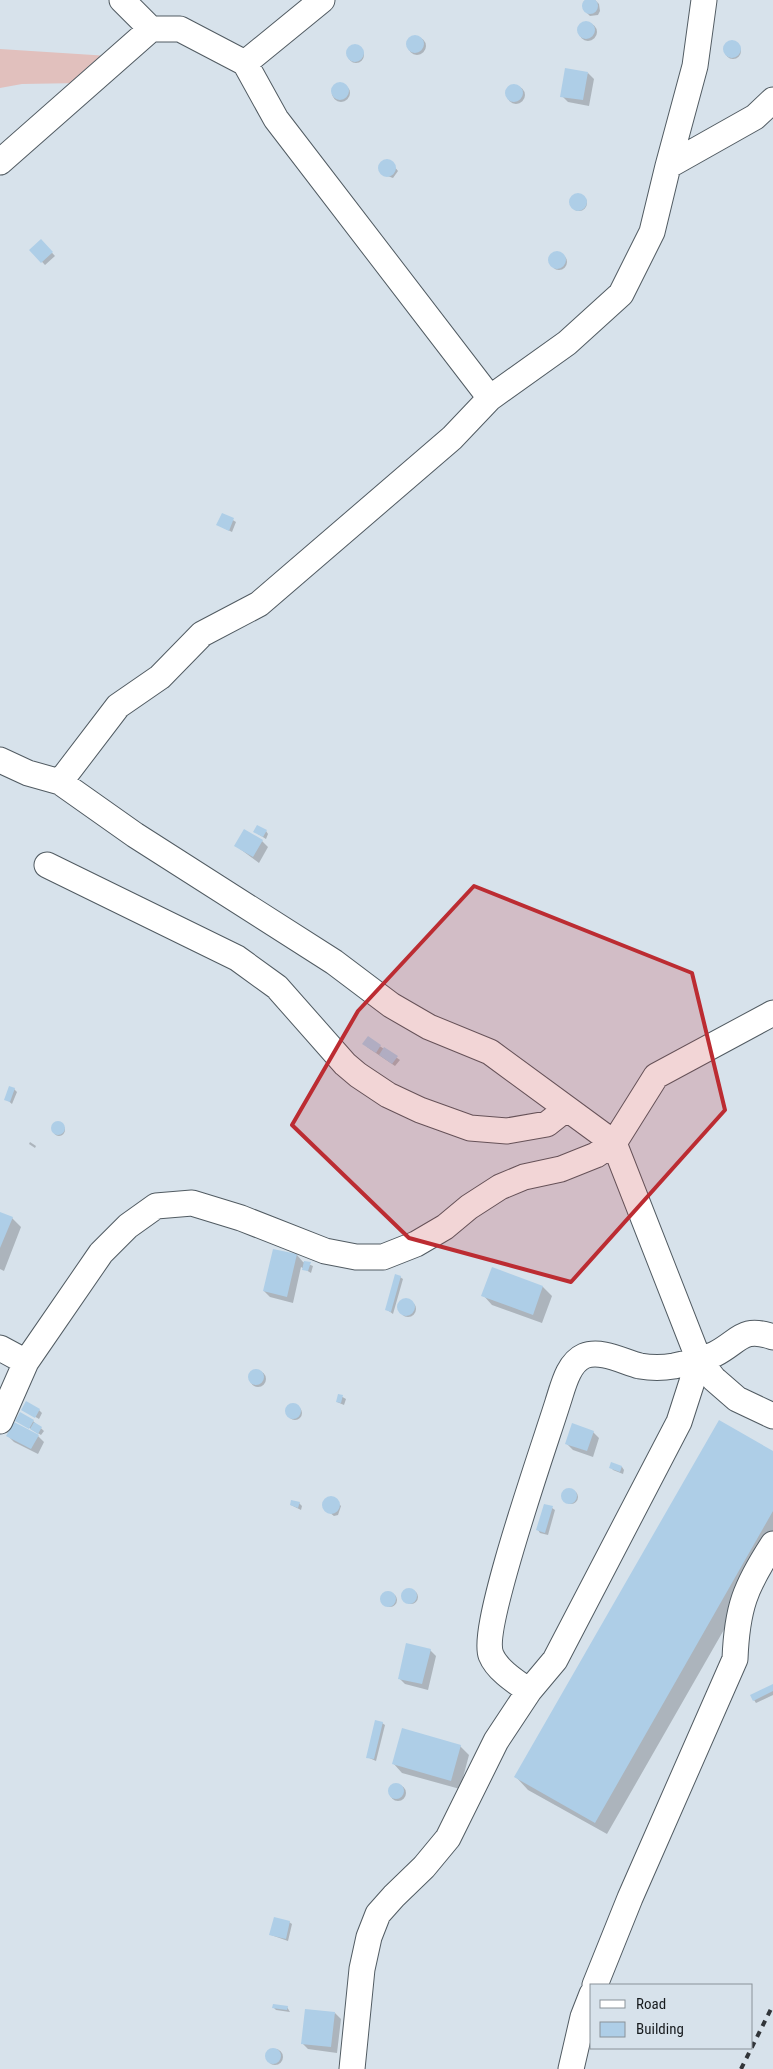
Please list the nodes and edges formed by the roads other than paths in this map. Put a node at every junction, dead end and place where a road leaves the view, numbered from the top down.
1 (122, 0) edge
2 (322, 0) edge
3 (704, 0) edge
4 (151, 28) junction
5 (245, 63) junction
6 (773, 100) edge
7 (0, 162) edge
8 (668, 166) junction
9 (490, 398) junction
10 (0, 760) edge
11 (60, 782) junction
12 (47, 865) dead end
13 (773, 1013) edge
14 (566, 1110) junction
15 (614, 1143) junction
16 (773, 1338) edge
17 (0, 1348) edge
18 (699, 1360) junction
19 (26, 1362) junction
20 (773, 1416) edge
21 (0, 1421) edge
22 (773, 1544) edge
23 (529, 1691) junction
24 (595, 1984) edge
25 (590, 1999) edge
26 (352, 2069) edge
27 (571, 2069) edge

1 - 4 street
2 - 5 street
3 - 8 street
4 - 5 street
4 - 7 street
5 - 9 street
6 - 8 street
8 - 9 street
9 - 11 street
10 - 11 street
11 - 14 street
12 - 14 street
13 - 15 street
14 - 15 street
15 - 18 street
15 - 19 street
16 - 18 street
17 - 19 street
18 - 20 street
18 - 23 street
18 - 23 street
19 - 21 street
22 - 24 street
23 - 26 street
25 - 27 street

